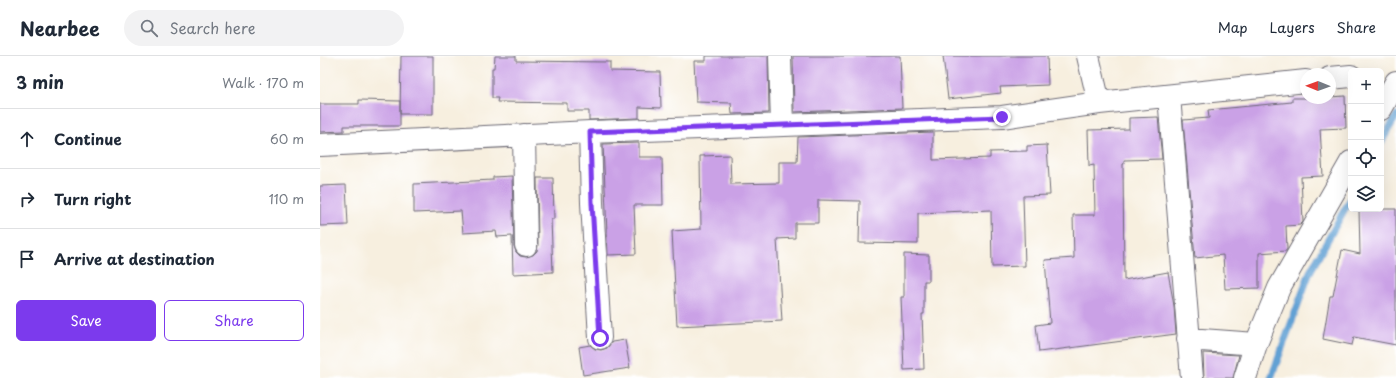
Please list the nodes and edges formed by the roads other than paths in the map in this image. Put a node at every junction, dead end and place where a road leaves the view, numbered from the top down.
1 (780, 56) edge
2 (1088, 56) edge
3 (1396, 72) edge
4 (1384, 73) edge
5 (1348, 76) edge
6 (1336, 77) edge
7 (1300, 82) edge
8 (1396, 82) edge
9 (1169, 96) junction
10 (1099, 103) junction
11 (1384, 104) edge
12 (782, 125) junction
13 (590, 132) junction
14 (524, 135) junction
15 (320, 145) edge
16 (1348, 167) edge
17 (526, 245) dead end
18 (600, 338) dead end
19 (1188, 339) junction
20 (1256, 344) junction
21 (1192, 378) edge
22 (1245, 378) edge

1 - 12 street
2 - 10 street
3 - 4 street
5 - 6 street
7 - 9 street
8 - 11 street
9 - 10 street
9 - 19 street
10 - 12 street
12 - 13 street
13 - 14 street
13 - 18 street
14 - 15 street
14 - 17 street
16 - 20 street
19 - 20 street
19 - 21 street
20 - 22 street

